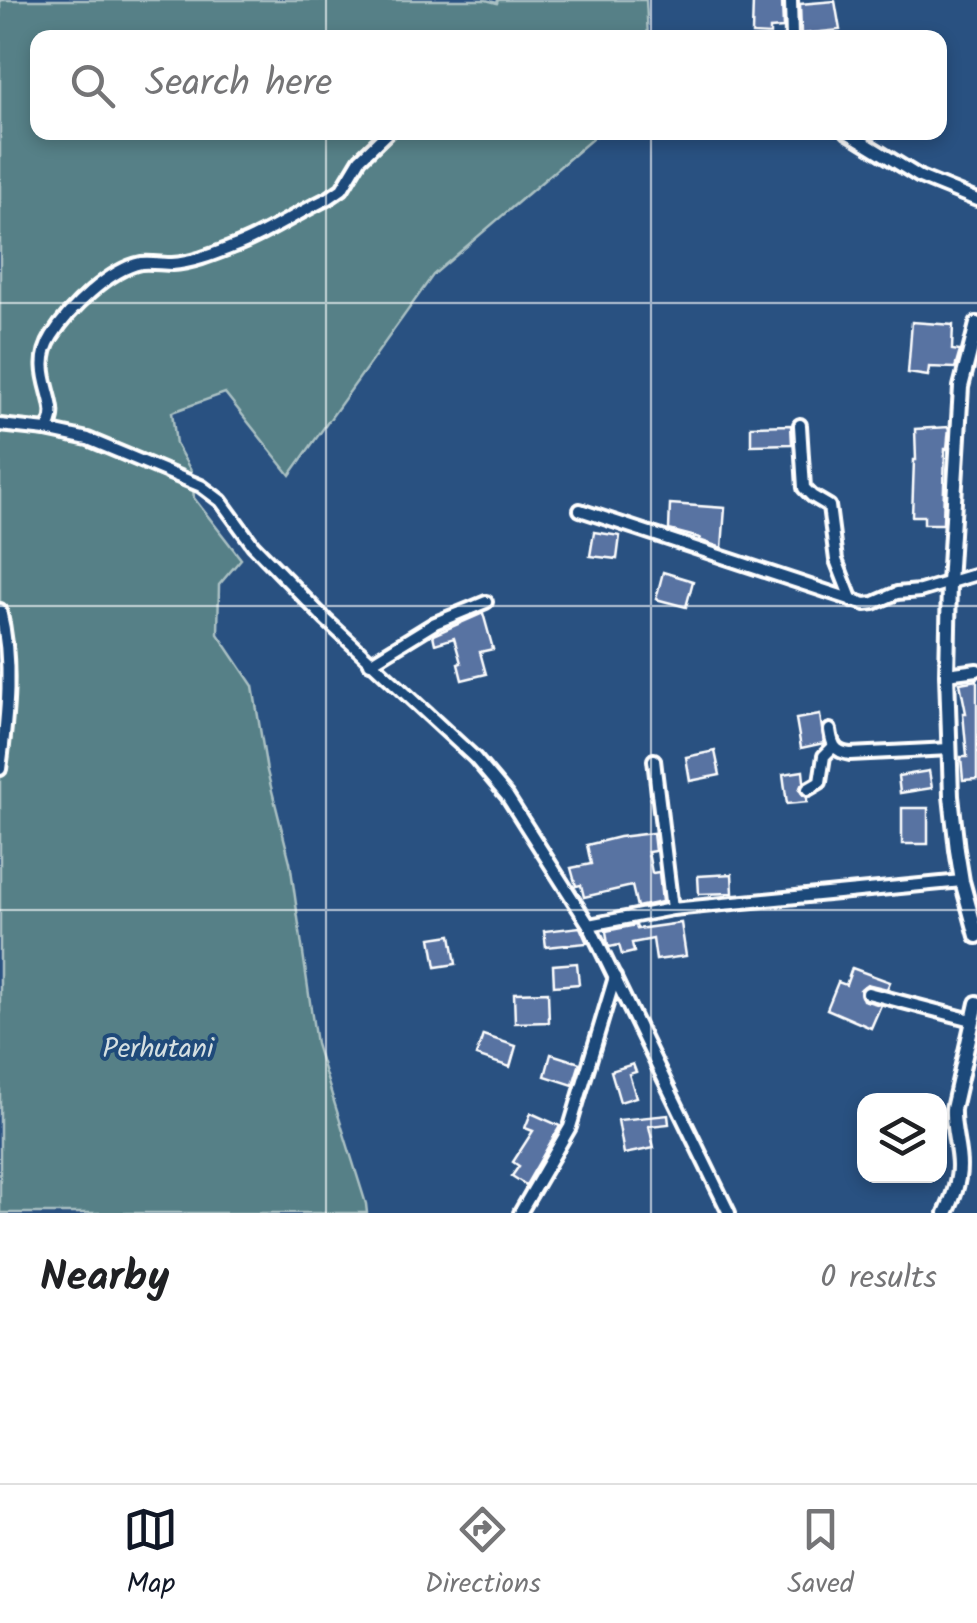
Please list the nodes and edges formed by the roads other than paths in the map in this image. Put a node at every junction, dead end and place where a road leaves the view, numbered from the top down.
1 (791, 0) edge
2 (792, 30) edge
3 (380, 140) edge
4 (861, 140) edge
5 (977, 200) edge
6 (977, 324) edge
7 (800, 424) dead end
8 (0, 425) edge
9 (46, 430) junction
10 (580, 510) dead end
11 (977, 574) edge
12 (950, 583) junction
13 (852, 601) junction
14 (486, 602) dead end
15 (0, 610) edge
16 (370, 662) junction
17 (977, 670) edge
18 (947, 674) junction
19 (830, 730) dead end
20 (834, 746) junction
21 (950, 749) junction
22 (654, 760) dead end
23 (0, 769) edge
24 (808, 789) dead end
25 (962, 881) junction
26 (672, 910) junction
27 (975, 917) edge
28 (589, 925) junction
29 (977, 936) edge
30 (616, 976) junction
31 (868, 993) dead end
32 (977, 1003) edge
33 (972, 1020) junction
34 (520, 1213) edge
35 (730, 1213) edge
36 (946, 1213) edge

1 - 2 street
3 - 9 street
4 - 5 street
6 - 12 street
7 - 13 street
8 - 9 street
9 - 16 street
10 - 13 street
11 - 12 street
12 - 13 street
12 - 18 street
14 - 16 street
15 - 23 street
16 - 28 street
17 - 18 street
18 - 21 street
19 - 20 street
20 - 21 street
20 - 24 street
21 - 25 street
22 - 26 street
25 - 26 street
25 - 27 street
26 - 28 street
27 - 29 street
28 - 30 street
30 - 34 street
30 - 35 street
31 - 33 street
32 - 33 street
33 - 36 street

